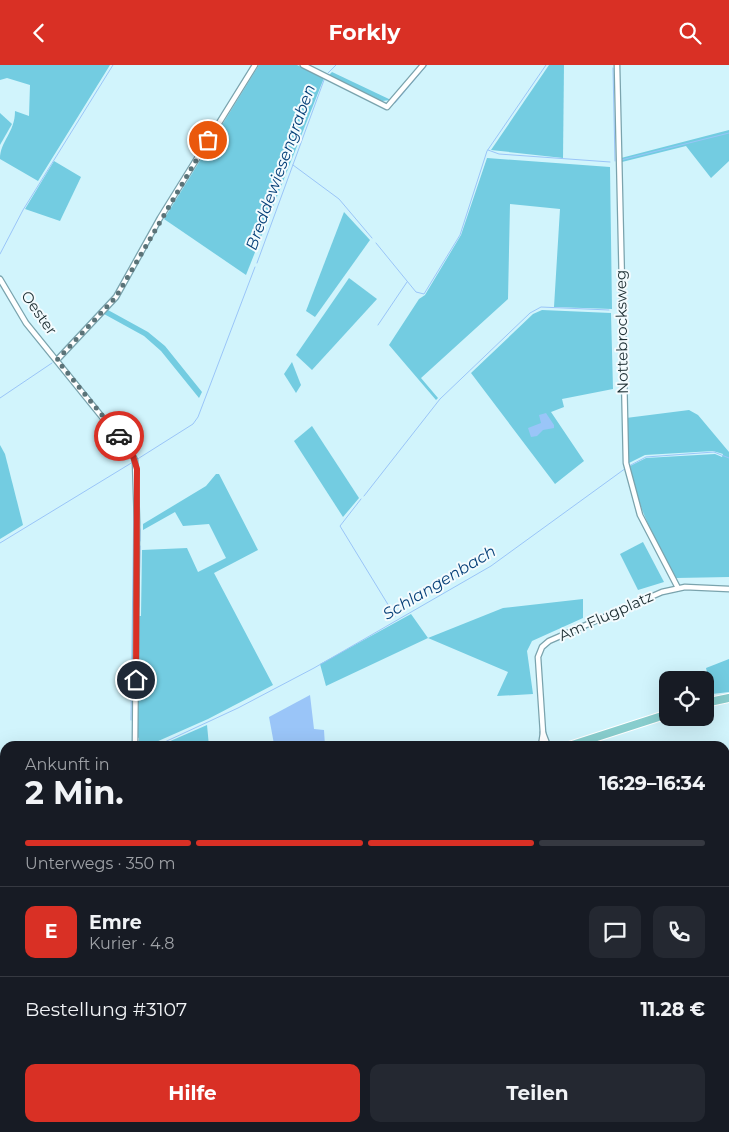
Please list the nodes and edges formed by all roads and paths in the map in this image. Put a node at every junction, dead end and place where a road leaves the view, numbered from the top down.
1 (255, 65) edge
2 (303, 65) edge
3 (424, 65) edge
4 (617, 65) edge
5 (0, 279) edge
6 (57, 360) junction
7 (678, 588) junction
8 (729, 589) edge
9 (729, 698) edge
10 (714, 701) edge
11 (659, 717) edge
12 (543, 733) junction
13 (135, 741) edge
14 (542, 741) edge
15 (546, 741) edge
16 (584, 741) edge

1 - 6 street, Oester
2 - 3 street
4 - 7 street, Nottebrocksweg
5 - 6 street, Oester
6 - 13 street, Oester
7 - 8 street, Am Flugplatz
7 - 12 street, Am Flugplatz
9 - 10 main road
11 - 16 main road
12 - 14 street, Am Flugplatz
12 - 15 street, Am Flugplatz

